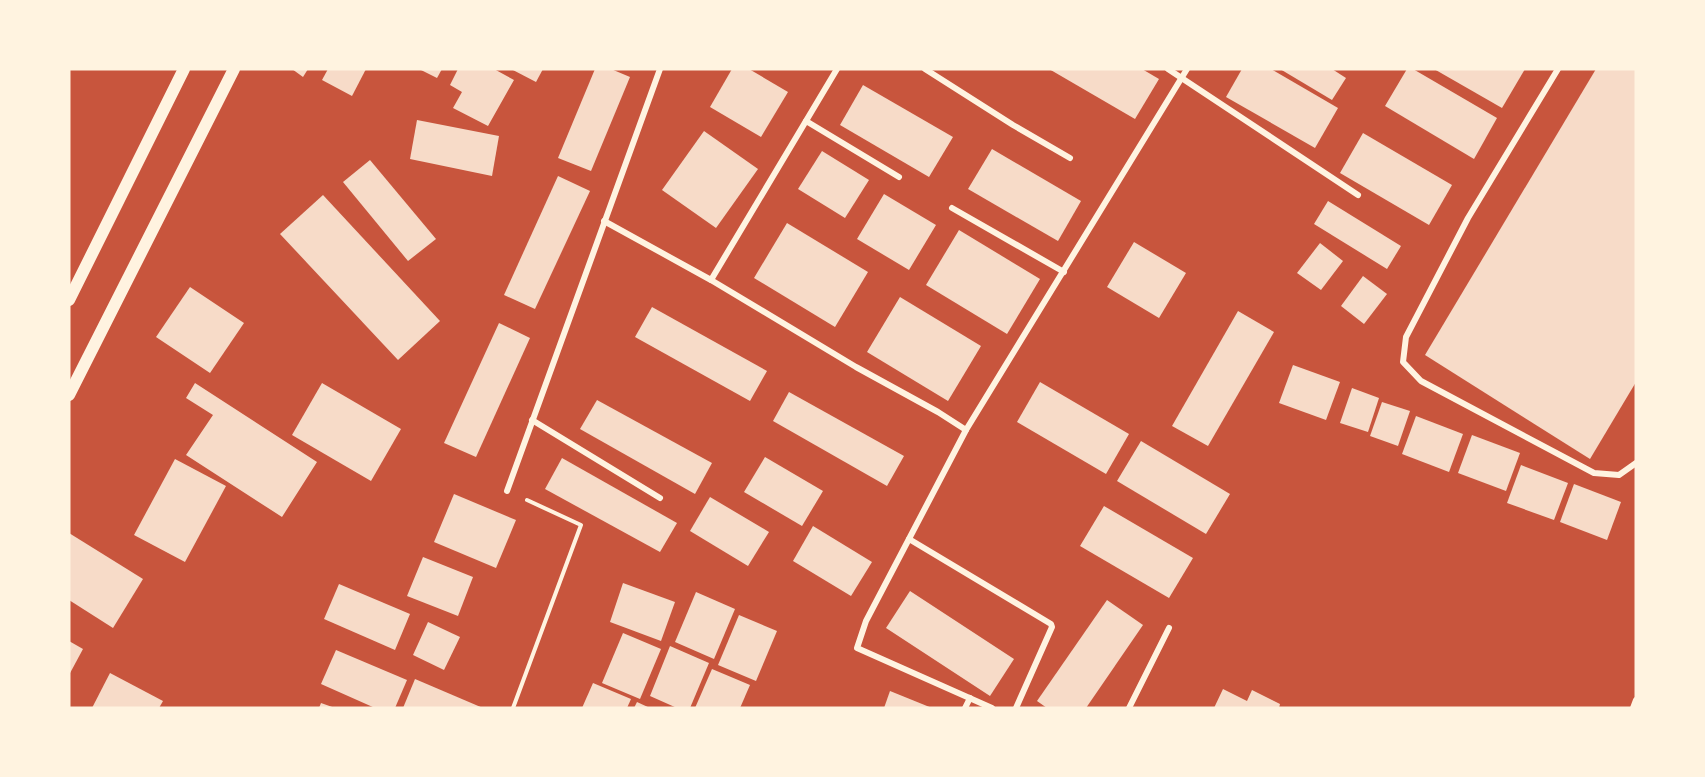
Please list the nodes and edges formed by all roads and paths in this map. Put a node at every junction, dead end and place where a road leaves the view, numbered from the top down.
1 (184, 69) edge
2 (234, 69) edge
3 (660, 69) edge
4 (837, 69) edge
5 (925, 69) edge
6 (1168, 69) edge
7 (1187, 69) edge
8 (1558, 69) edge
9 (1182, 78) junction
10 (806, 121) junction
11 (1070, 158) dead end
12 (899, 177) dead end
13 (1358, 195) dead end
14 (952, 208) dead end
15 (604, 221) junction
16 (1064, 272) junction
17 (711, 280) junction
18 (69, 300) edge
19 (69, 395) edge
20 (532, 420) junction
21 (966, 430) junction
22 (1636, 463) edge
23 (507, 491) joint
24 (660, 498) dead end
25 (909, 539) junction
26 (1168, 628) dead end
27 (970, 698) junction
28 (1636, 700) edge
29 (513, 708) edge
30 (964, 708) edge
31 (993, 708) edge
32 (1016, 708) edge
33 (1129, 708) edge
34 (1633, 708) edge

1 - 18 main road
2 - 19 main road
3 - 15 street
4 - 10 street
5 - 11 street
6 - 9 street
7 - 9 street
8 - 22 street
9 - 13 street
9 - 16 street
10 - 12 street
10 - 17 street
14 - 16 street
15 - 17 street
15 - 20 street
16 - 21 street
17 - 21 street
20 - 23 street
20 - 24 street
21 - 25 street
23 - 29 path
25 - 27 street
25 - 32 street
26 - 33 street
27 - 30 street
27 - 31 street
28 - 34 street

